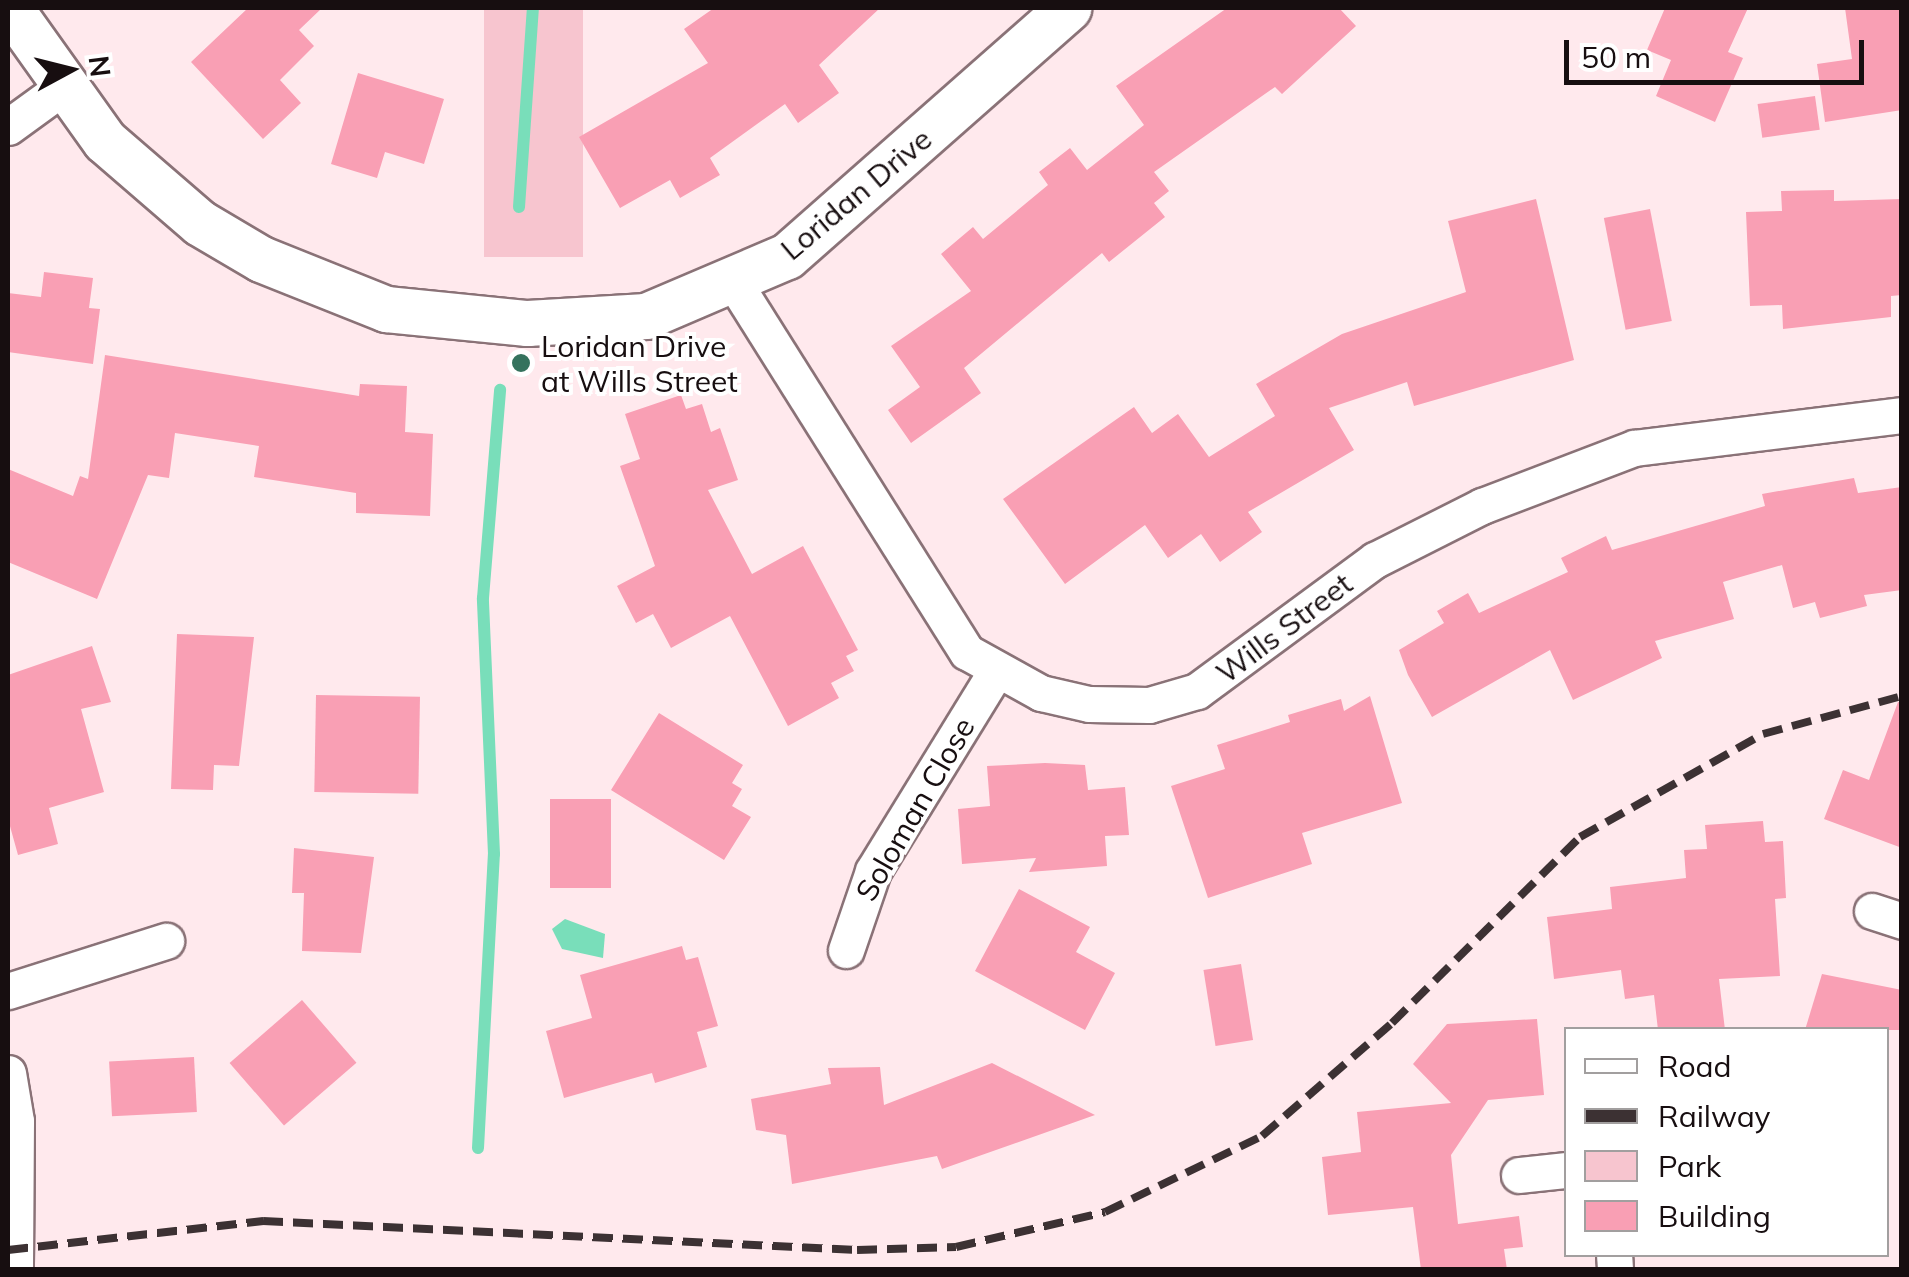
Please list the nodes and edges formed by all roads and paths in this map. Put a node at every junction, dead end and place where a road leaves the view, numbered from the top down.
1 (10, 8) edge
2 (1068, 8) edge
3 (62, 87) junction
4 (8, 127) edge
5 (734, 284) junction
6 (1902, 415) edge
7 (995, 673) junction
8 (166, 941) dead end
9 (846, 950) dead end
10 (8, 991) edge
11 (8, 1073) edge
12 (1564, 1170) edge
13 (1519, 1175) dead end
14 (14, 1270) edge

1 - 3 street, Loridan Drive
2 - 5 street, Loridan Drive
3 - 4 street
3 - 5 street, Loridan Drive
5 - 7 street, Wills Street
6 - 7 street, Wills Street
7 - 9 street, Soloman Close
8 - 10 street
11 - 14 street
12 - 13 street

